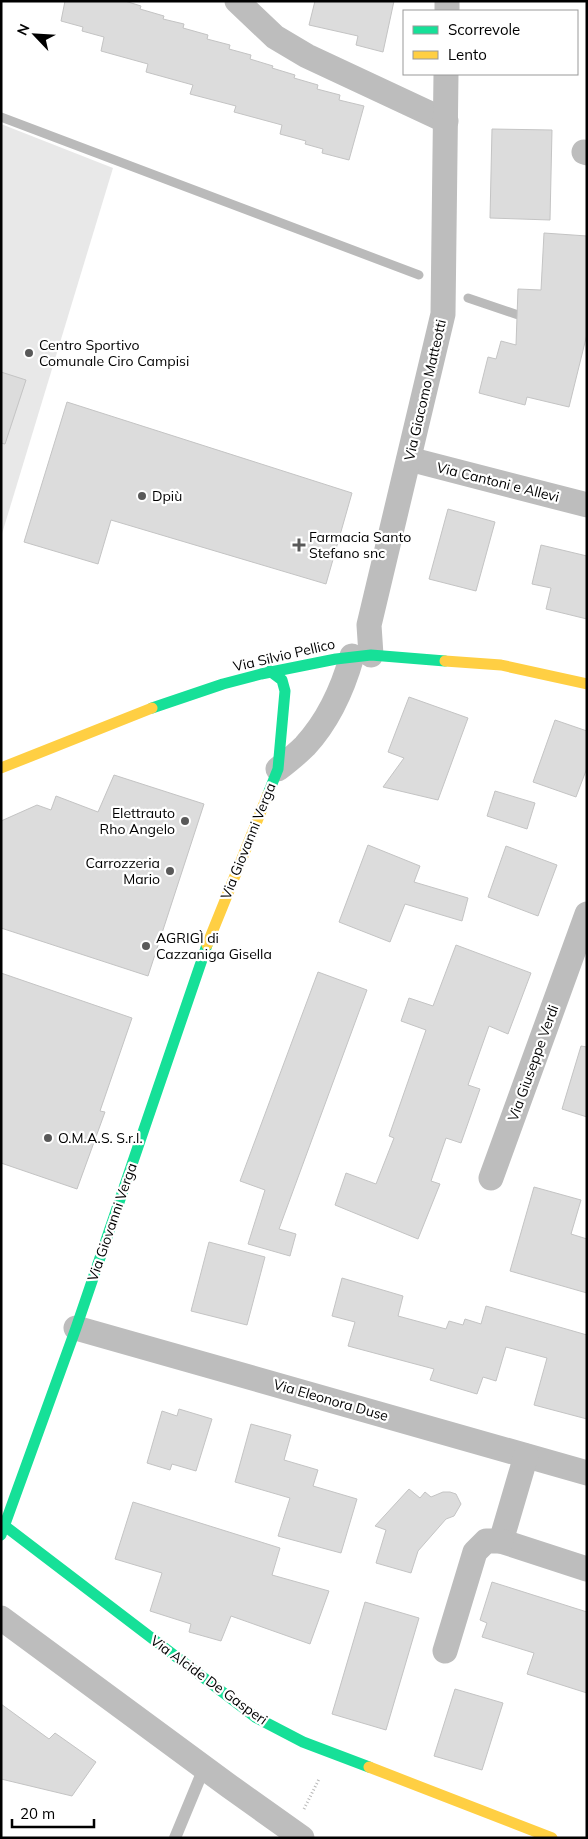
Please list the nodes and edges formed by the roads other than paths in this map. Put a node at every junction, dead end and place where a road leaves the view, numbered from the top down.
1 (236, 1) edge
2 (446, 75) edge
3 (446, 121) junction
4 (409, 459) junction
5 (587, 505) edge
6 (362, 655) junction
7 (270, 671) junction
8 (587, 684) edge
9 (1, 768) edge
10 (278, 769) junction
11 (587, 914) edge
12 (581, 950) edge
13 (491, 1178) dead end
14 (76, 1328) junction
15 (526, 1456) junction
16 (587, 1473) edge
17 (2, 1528) edge
18 (501, 1541) junction
19 (587, 1569) edge
20 (1, 1618) edge
21 (445, 1651) dead end
22 (204, 1768) junction
23 (297, 1834) edge
24 (176, 1838) edge
25 (552, 1838) edge

1 - 3 street
2 - 3 street, Via Giacomo Matteotti
3 - 4 street, Via Giacomo Matteotti
4 - 5 street, Via Cantoni e Allevi
4 - 6 street, Via Giacomo Matteotti
6 - 7 street, Via Silvio Pellico
6 - 8 street, Via Silvio Pellico
6 - 10 street, Via Giovanni Verga
7 - 9 street, Via Silvio Pellico
7 - 10 street, Via Giovanni Verga
10 - 14 street, Via Giovanni Verga
11 - 12 street, Via Giuseppe Verdi
12 - 13 street, Via Giuseppe Verdi
14 - 15 street, Via Eleonora Duse
14 - 17 street, Via Giovanni Verga
15 - 16 street, Via Eleonora Duse
15 - 18 street
17 - 25 street, Via Alcide De Gasperi
18 - 19 street
18 - 21 street
20 - 22 street
22 - 23 street
22 - 24 lane

